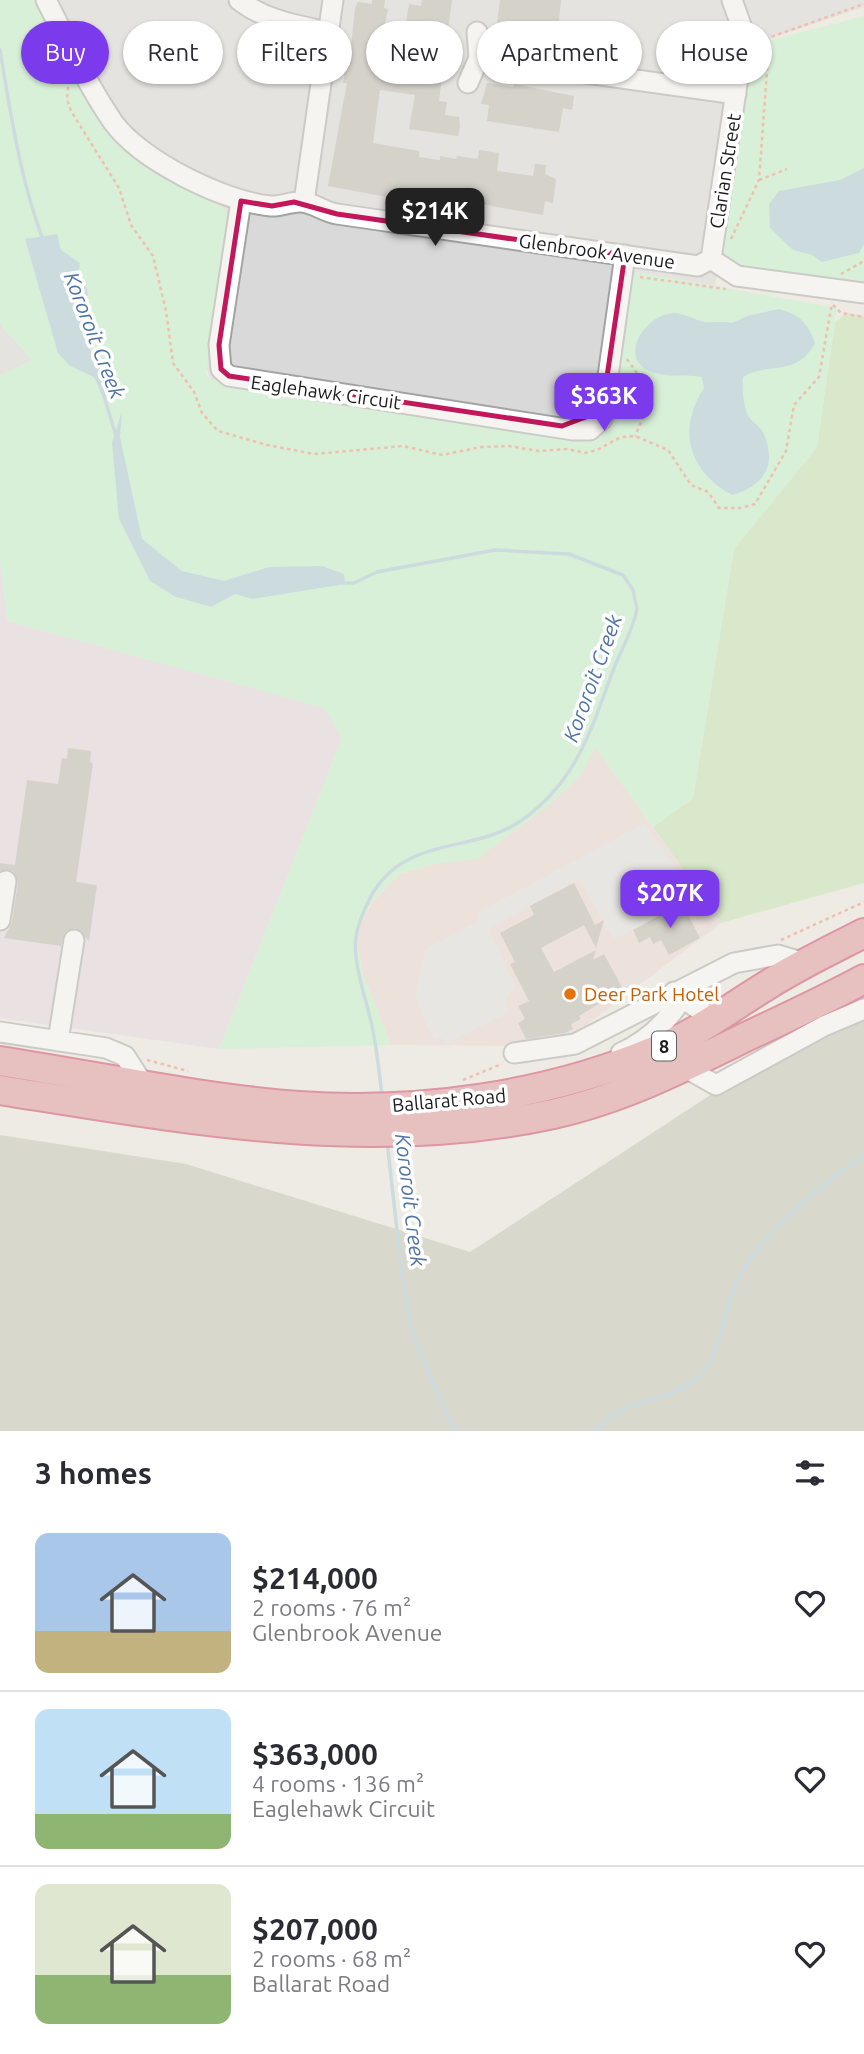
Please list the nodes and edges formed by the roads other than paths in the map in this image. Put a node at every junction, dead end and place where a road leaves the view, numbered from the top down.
1 (46, 0) edge
2 (239, 0) edge
3 (333, 0) edge
4 (732, 0) edge
5 (279, 21) edge
6 (330, 21) edge
7 (477, 64) edge
8 (642, 81) edge
9 (468, 83) dead end
10 (321, 84) edge
11 (736, 94) junction
12 (241, 201) junction
13 (304, 202) junction
14 (633, 256) junction
15 (711, 259) junction
16 (864, 293) edge
17 (6, 881) dead end
18 (0, 920) edge
19 (864, 933) edge
20 (74, 940) dead end
21 (805, 963) junction
22 (864, 979) edge
23 (676, 998) junction
24 (864, 1009) edge
25 (703, 1026) junction
26 (0, 1032) edge
27 (58, 1041) junction
28 (514, 1053) dead end
29 (0, 1061) edge
30 (695, 1062) junction
31 (603, 1070) junction
32 (144, 1084) junction
33 (0, 1090) edge
34 (443, 1116) junction
35 (319, 1120) junction

1 - 12 street, Glenbrook Avenue
2 - 5 street
3 - 6 street
4 - 11 street, Clarian Street
7 - 9 street
8 - 11 street
10 - 13 street
11 - 15 street, Clarian Street
12 - 13 street, Glenbrook Avenue
12 - 14 street, Eaglehawk Circuit
13 - 14 street, Glenbrook Avenue
14 - 15 street, Glenbrook Avenue
15 - 16 street
17 - 18 street
19 - 21 highway, Ballarat Road / 8
20 - 27 street
21 - 23 street
21 - 25 highway, Ballarat Road / 8
22 - 30 highway, Ballarat Road / 8
23 - 25 street
23 - 28 street
23 - 31 street
24 - 30 street
25 - 30 highway
25 - 31 highway, Ballarat Road / 8
26 - 27 street
27 - 32 street
29 - 32 highway, Ballarat Road / 8
30 - 34 highway, Ballarat Road / 8
31 - 34 highway, Ballarat Road / 8
32 - 35 highway, Ballarat Road / 8
33 - 35 highway, Ballarat Road / 8
34 - 35 highway, Ballarat Road / 8

